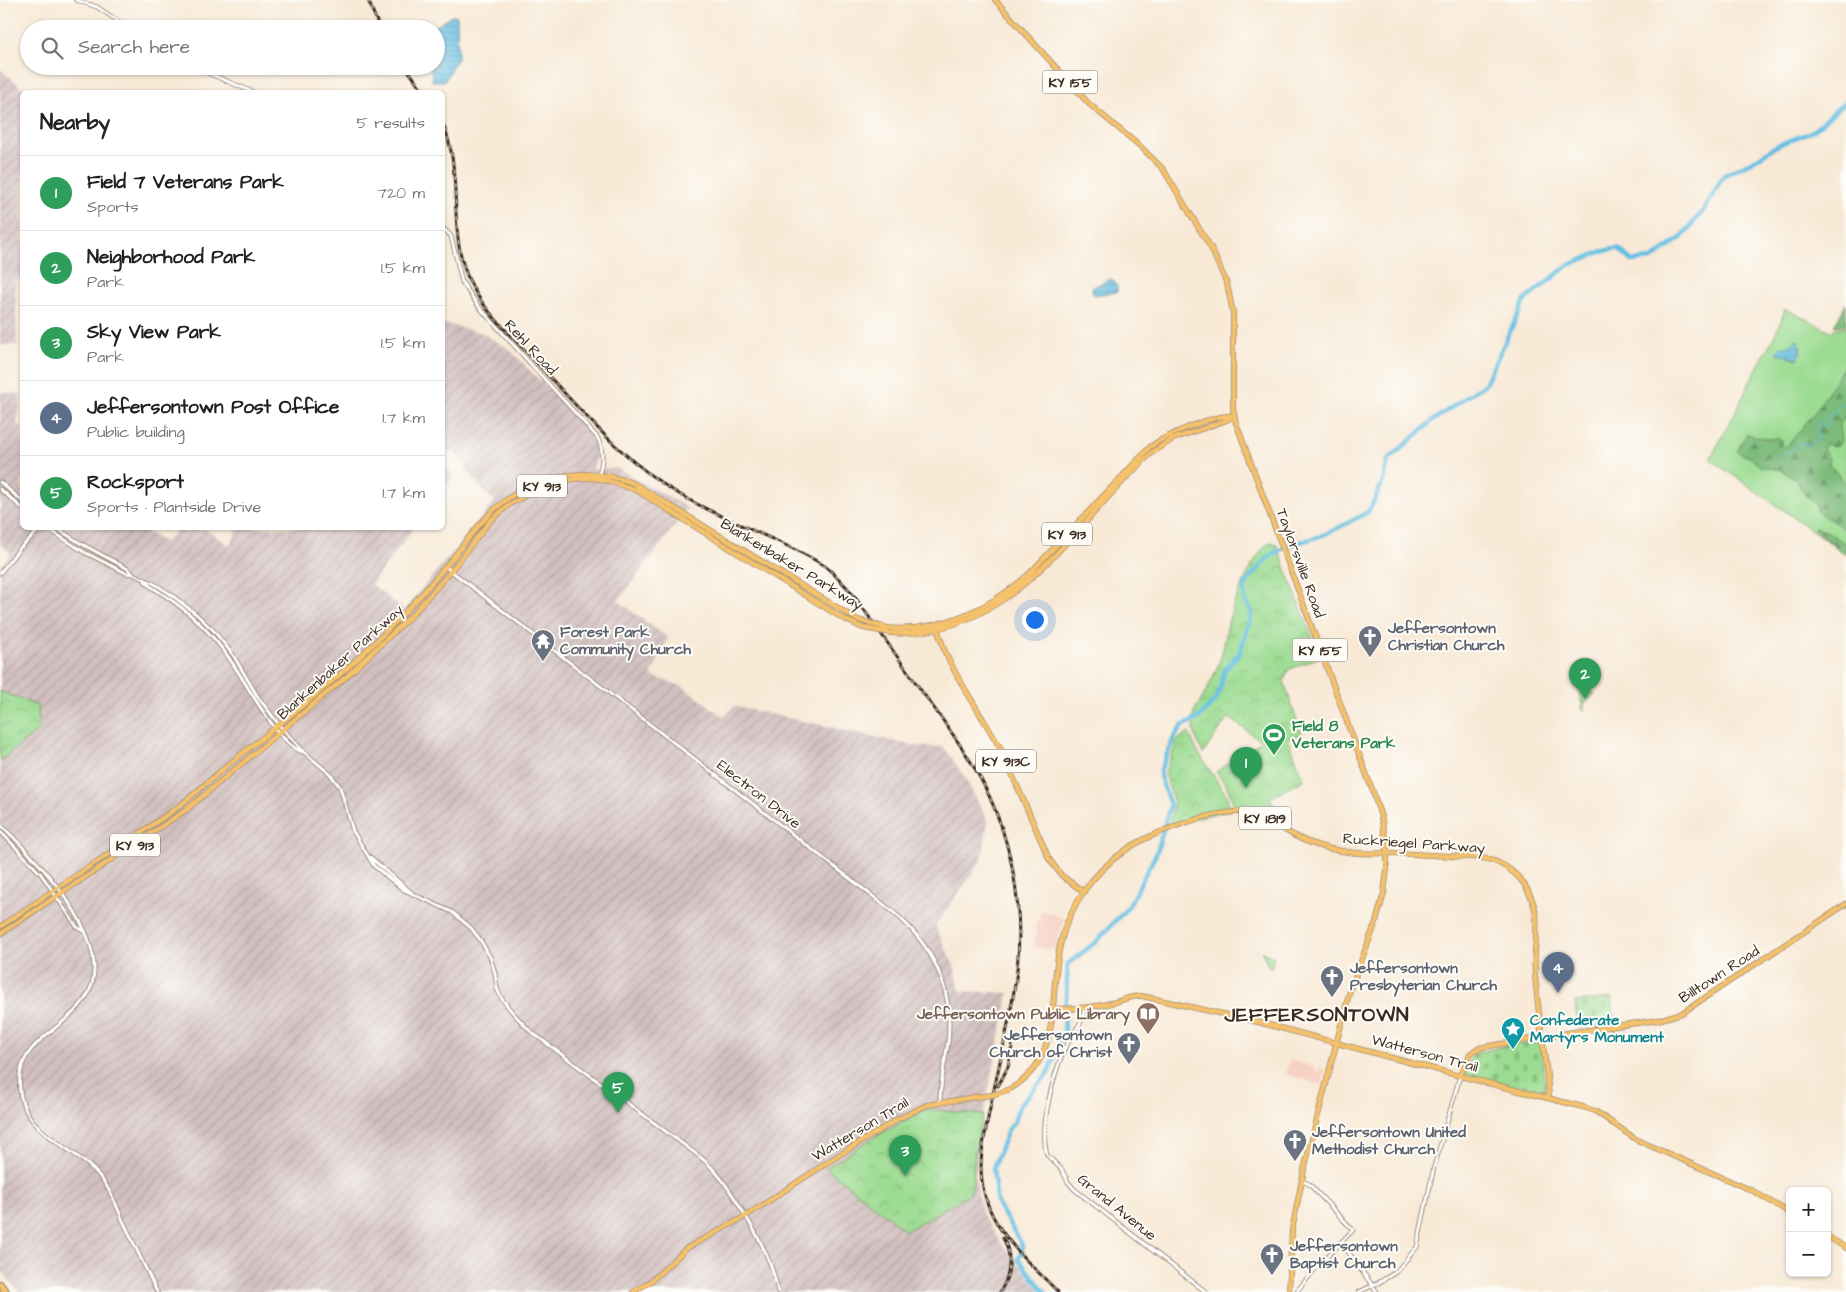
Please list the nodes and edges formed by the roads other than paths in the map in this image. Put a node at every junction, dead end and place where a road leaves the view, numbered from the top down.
1 (76, 0) edge
2 (995, 0) edge
3 (116, 20) edge
4 (212, 75) edge
5 (247, 90) edge
6 (445, 230) edge
7 (1234, 416) junction
8 (598, 477) junction
9 (0, 482) edge
10 (0, 489) edge
11 (20, 499) edge
12 (20, 506) edge
13 (39, 530) edge
14 (51, 530) edge
15 (59, 530) edge
16 (104, 556) junction
17 (102, 561) junction
18 (446, 567) junction
19 (451, 571) junction
20 (0, 573) edge
21 (133, 574) junction
22 (145, 580) junction
23 (936, 627) junction
24 (244, 673) junction
25 (240, 675) junction
26 (277, 725) junction
27 (282, 731) junction
28 (0, 824) edge
29 (0, 831) edge
30 (1387, 853) junction
31 (58, 887) junction
32 (52, 890) junction
33 (1084, 892) junction
34 (62, 893) junction
35 (56, 897) junction
36 (1846, 904) edge
37 (0, 927) edge
38 (84, 931) junction
39 (0, 934) edge
40 (1084, 1008) junction
41 (1052, 1009) junction
42 (1542, 1037) junction
43 (1337, 1044) junction
44 (1460, 1076) junction
45 (1549, 1098) junction
46 (940, 1103) junction
47 (1302, 1181) junction
48 (1786, 1210) edge
49 (746, 1216) junction
50 (1831, 1239) edge
51 (1341, 1242) junction
52 (1846, 1248) edge
53 (0, 1286) edge
54 (1372, 1286) junction
55 (1290, 1291) edge
56 (5, 1292) edge
57 (157, 1292) edge
58 (633, 1292) edge
59 (778, 1292) edge
60 (1206, 1292) edge
61 (1296, 1292) edge
62 (1359, 1292) edge
63 (1377, 1292) edge

1 - 3 street
2 - 7 main road, Taylorsville Road / KY 155
4 - 5 street
6 - 8 street, Rehl Road
7 - 23 main road, Blankenbaker Parkway / KY 913
7 - 30 main road, Taylorsville Road / KY 155
8 - 18 main road, Blankenbaker Parkway / KY 913
8 - 19 main road, Blankenbaker Parkway / KY 913
8 - 23 main road, Blankenbaker Parkway / KY 913, bridge
8 - 23 main road, Blankenbaker Parkway / KY 913, bridge
9 - 11 street
10 - 12 street
13 - 20 street
14 - 17 street
15 - 16 street
16 - 17 street
16 - 21 street
17 - 21 street
18 - 19 street, Electron Drive
18 - 26 main road, Blankenbaker Parkway / KY 913
19 - 27 main road, Blankenbaker Parkway / KY 913
19 - 46 street, Electron Drive
21 - 22 street
22 - 24 street
22 - 25 street
23 - 33 main road, KY 913C
24 - 25 street
24 - 26 street
25 - 26 street
26 - 27 street
26 - 31 main road, Blankenbaker Parkway / KY 913
27 - 34 main road, Blankenbaker Parkway / KY 913
27 - 49 street
28 - 31 street
29 - 32 street
30 - 33 main road, Ruckriegel Parkway / KY 1819
30 - 42 main road, Ruckriegel Parkway / KY 1819
30 - 43 main road, Taylorsville Road / KY 155
31 - 32 main road, Blankenbaker Parkway / KY 913
31 - 34 street
32 - 35 street
32 - 37 main road, Blankenbaker Parkway / KY 913
33 - 41 main road, Ruckriegel Parkway / KY 1819
34 - 35 main road, Blankenbaker Parkway / KY 913
34 - 38 street
35 - 38 street
35 - 39 main road, Blankenbaker Parkway / KY 913
36 - 42 main road, Billtown Road
38 - 57 street
40 - 41 main road, Watterson Trail
40 - 43 main road, Watterson Trail
40 - 60 street, Grand Avenue
41 - 46 main road, Watterson Trail / KY 1819, bridge
42 - 44 main road, Billtown Road
42 - 45 main road, Ruckriegel Parkway
43 - 44 main road, Watterson Trail
43 - 47 main road, Taylorsville Road / KY 155
44 - 45 main road, Watterson Trail
44 - 54 street
45 - 48 main road, Watterson Trail
46 - 49 main road, Watterson Trail / KY 1819
47 - 51 street
47 - 55 main road, Taylorsville Road / KY 155
49 - 58 main road, Watterson Trail / KY 1819
49 - 59 street
50 - 52 main road
51 - 54 street
51 - 61 street
53 - 56 highway
54 - 62 street
54 - 63 street
55 - 61 street

